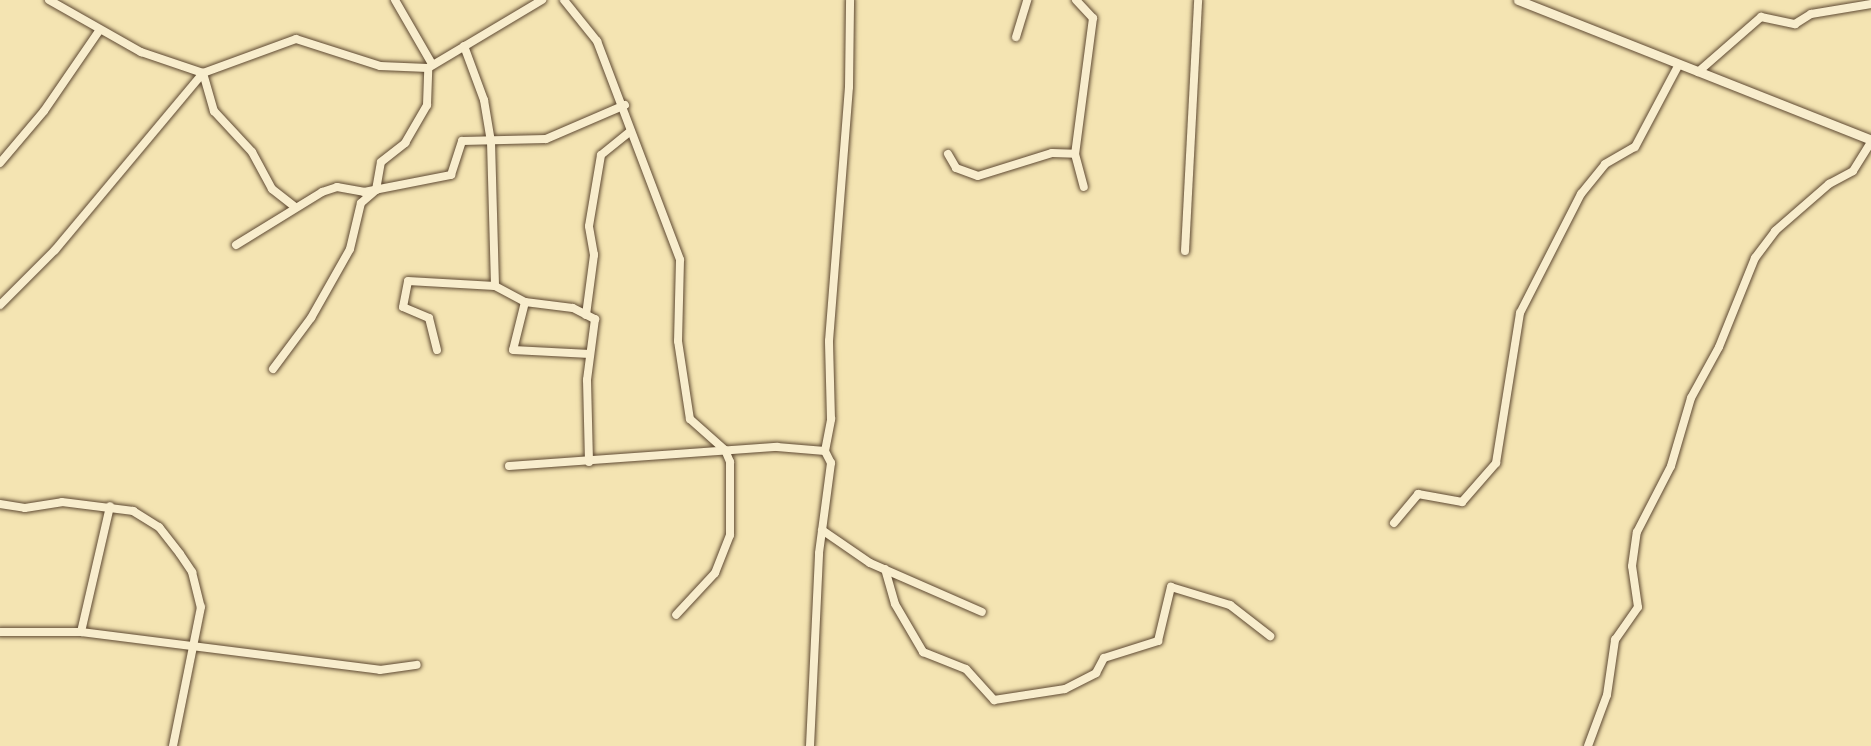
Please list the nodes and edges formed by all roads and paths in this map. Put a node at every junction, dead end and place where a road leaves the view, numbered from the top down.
1 (49, 0) edge
2 (395, 0) edge
3 (542, 0) edge
4 (564, 0) edge
5 (850, 0) edge
6 (1028, 0) edge
7 (1076, 0) edge
8 (1198, 0) edge
9 (1518, 0) edge
10 (1528, 2) edge
11 (1871, 4) edge
12 (99, 31) junction
13 (1016, 37) dead end
14 (464, 46) junction
15 (430, 66) junction
16 (1678, 66) junction
17 (1698, 72) junction
18 (203, 73) junction
19 (625, 105) junction
20 (631, 131) junction
21 (1871, 141) edge
22 (491, 142) junction
23 (948, 154) dead end
24 (1075, 154) junction
25 (0, 163) edge
26 (1084, 187) dead end
27 (376, 190) junction
28 (294, 206) junction
29 (236, 245) dead end
30 (1185, 251) dead end
31 (495, 286) junction
32 (525, 302) junction
33 (0, 305) edge
34 (586, 315) junction
35 (437, 350) dead end
36 (590, 354) junction
37 (273, 369) dead end
38 (725, 450) junction
39 (825, 451) junction
40 (590, 462) junction
41 (509, 466) dead end
42 (0, 504) edge
43 (110, 506) junction
44 (1394, 523) dead end
45 (822, 530) junction
46 (885, 569) junction
47 (982, 612) dead end
48 (676, 615) dead end
49 (0, 632) edge
50 (81, 632) junction
51 (1270, 636) dead end
52 (193, 650) junction
53 (417, 665) dead end
54 (174, 746) edge
55 (810, 746) edge
56 (1588, 746) edge

1 - 12 street
2 - 15 street
3 - 14 street
4 - 19 street
5 - 39 street
6 - 13 street
7 - 24 street
8 - 30 street
9 - 10 street
10 - 16 street
11 - 17 street
12 - 18 street
12 - 25 street
14 - 15 street
14 - 22 street
15 - 18 street
15 - 27 street
16 - 17 street
16 - 44 street
17 - 21 street
18 - 28 street
18 - 33 street
19 - 20 street
19 - 22 street
20 - 34 street
20 - 38 street
21 - 56 street
22 - 27 street
22 - 31 street
23 - 24 street
24 - 26 street
27 - 28 street
27 - 37 street
28 - 29 street
31 - 32 street
31 - 35 street
32 - 34 street
32 - 36 street
34 - 36 street
36 - 40 street
38 - 39 street
38 - 40 street
38 - 48 street
39 - 45 street
40 - 41 street
42 - 43 street
43 - 50 street
43 - 52 street
45 - 46 street
45 - 55 street
46 - 47 street
46 - 51 street
49 - 50 street
50 - 52 street
52 - 53 street
52 - 54 street

